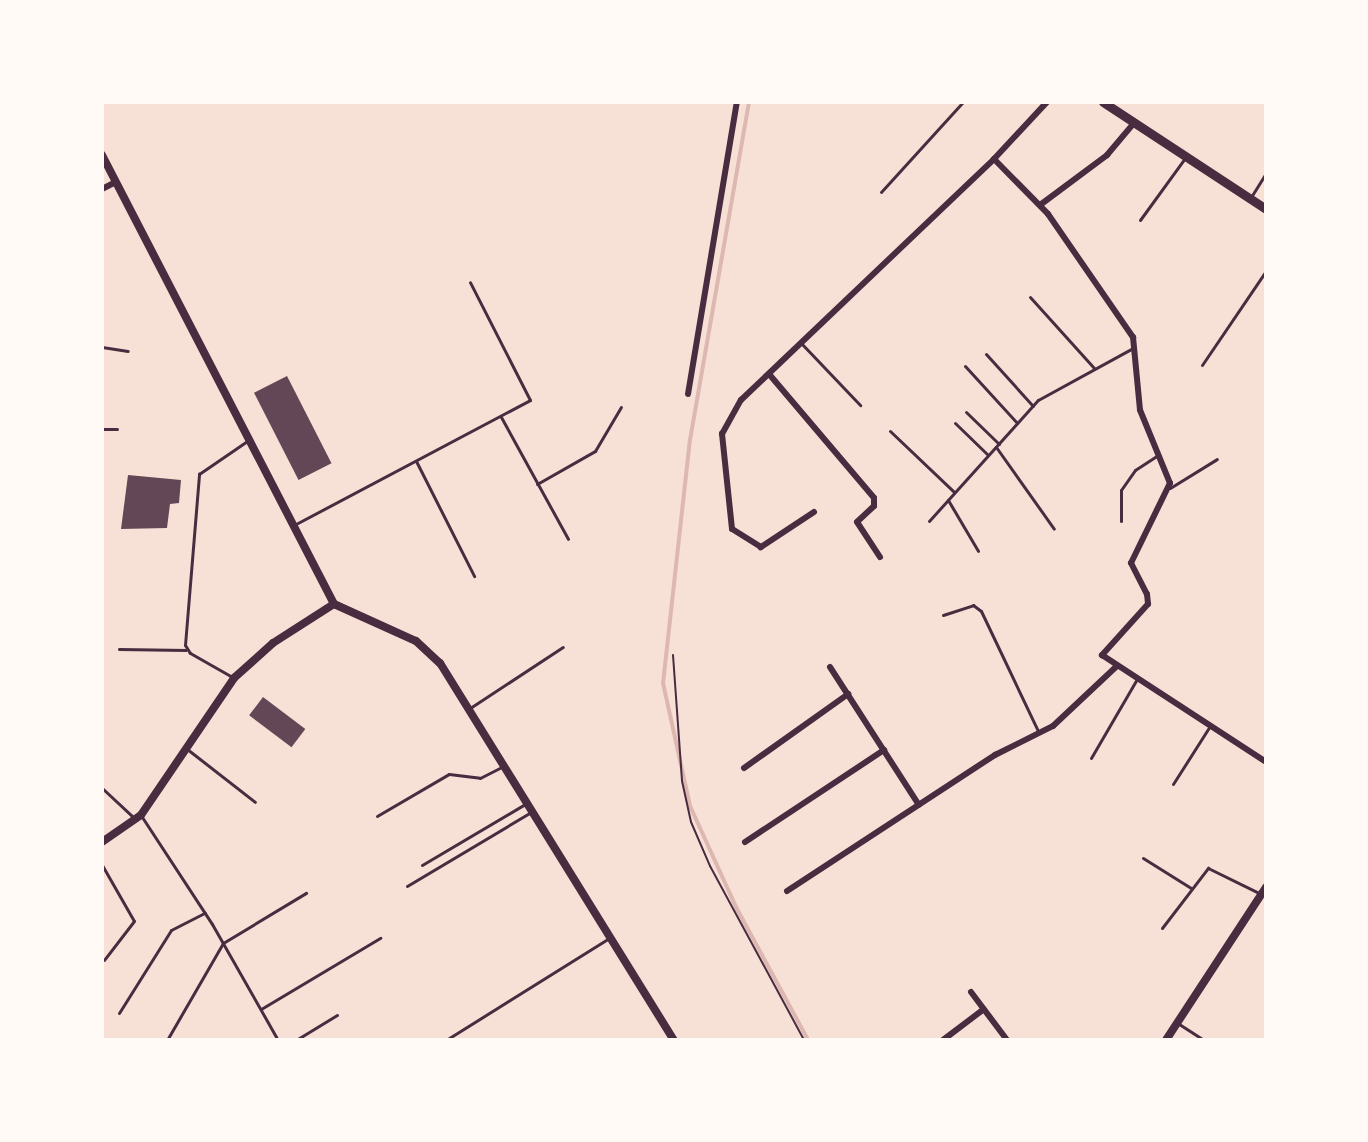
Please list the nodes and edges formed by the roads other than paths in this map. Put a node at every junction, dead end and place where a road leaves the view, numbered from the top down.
1 (737, 102) edge
2 (963, 102) edge
3 (1047, 102) edge
4 (1103, 102) edge
5 (1134, 123) junction
6 (102, 155) edge
7 (994, 159) junction
8 (1185, 159) junction
9 (1266, 173) edge
10 (116, 182) junction
11 (102, 189) edge
12 (881, 192) dead end
13 (1249, 199) junction
14 (1040, 205) junction
15 (1266, 209) edge
16 (1140, 220) dead end
17 (1266, 271) edge
18 (470, 282) dead end
19 (1030, 297) dead end
20 (801, 343) junction
21 (102, 347) edge
22 (1135, 347) junction
23 (128, 351) dead end
24 (986, 354) dead end
25 (1202, 365) dead end
26 (965, 366) dead end
27 (1094, 368) junction
28 (769, 374) junction
29 (688, 394) dead end
30 (860, 405) dead end
31 (1033, 406) junction
32 (621, 407) dead end
33 (966, 412) dead end
34 (501, 417) junction
35 (955, 423) dead end
36 (1017, 423) junction
37 (102, 429) edge
38 (117, 429) dead end
39 (890, 432) dead end
40 (248, 440) junction
41 (997, 446) junction
42 (988, 455) junction
43 (1158, 455) junction
44 (1217, 459) dead end
45 (416, 461) junction
46 (537, 484) junction
47 (1170, 488) junction
48 (955, 493) junction
49 (948, 500) junction
50 (814, 512) dead end
51 (929, 521) dead end
52 (1120, 521) dead end
53 (292, 526) junction
54 (1054, 529) dead end
55 (568, 539) dead end
56 (978, 551) dead end
57 (880, 556) dead end
58 (474, 576) dead end
59 (334, 604) junction
60 (943, 615) dead end
61 (563, 646) dead end
62 (119, 650) dead end
63 (186, 650) junction
64 (1117, 666) junction
65 (830, 667) dead end
66 (234, 678) junction
67 (1137, 679) junction
68 (848, 694) junction
69 (469, 709) junction
70 (1210, 726) junction
71 (1039, 733) junction
72 (186, 748) junction
73 (884, 750) junction
74 (1091, 758) dead end
75 (1266, 762) edge
76 (504, 766) junction
77 (744, 768) dead end
78 (1173, 783) dead end
79 (102, 788) edge
80 (255, 802) dead end
81 (527, 803) junction
82 (919, 805) junction
83 (533, 811) junction
84 (377, 816) dead end
85 (138, 817) junction
86 (102, 842) edge
87 (745, 842) dead end
88 (1143, 858) dead end
89 (102, 865) edge
90 (422, 865) dead end
91 (407, 886) dead end
92 (1191, 888) junction
93 (787, 891) dead end
94 (1264, 891) edge
95 (306, 893) dead end
96 (205, 913) junction
97 (1162, 928) dead end
98 (380, 938) dead end
99 (609, 938) junction
100 (223, 943) junction
101 (105, 960) dead end
102 (970, 992) dead end
103 (261, 1009) junction
104 (984, 1009) junction
105 (119, 1012) dead end
106 (337, 1015) dead end
107 (1177, 1023) junction
108 (167, 1040) edge
109 (278, 1040) edge
110 (296, 1040) edge
111 (446, 1040) edge
112 (674, 1040) edge
113 (944, 1040) edge
114 (1007, 1040) edge
115 (1166, 1040) edge
116 (1204, 1040) edge

1 - 29 street
2 - 12 lane
3 - 7 street
4 - 5 main road
5 - 8 main road
5 - 14 street
6 - 10 street
7 - 14 street
7 - 20 street
8 - 13 main road
8 - 16 lane
9 - 13 lane
10 - 11 street
10 - 40 street
13 - 15 main road
14 - 22 street
17 - 25 lane
18 - 34 lane
19 - 27 lane
20 - 28 street
20 - 30 lane
21 - 23 lane
22 - 27 lane
22 - 43 street
24 - 31 lane
26 - 36 lane
27 - 31 lane
28 - 50 street
28 - 57 street
31 - 36 lane
32 - 46 lane
33 - 41 lane
34 - 45 lane
34 - 46 lane
35 - 42 lane
36 - 41 lane
37 - 38 lane
39 - 48 lane
40 - 53 street
40 - 63 lane
41 - 42 lane
41 - 54 lane
42 - 48 lane
43 - 47 street
43 - 52 lane
44 - 47 lane
45 - 53 lane
45 - 58 lane
46 - 55 lane
47 - 64 street
48 - 49 lane
49 - 51 lane
49 - 56 lane
53 - 59 street
59 - 66 street
59 - 69 street
60 - 71 lane
61 - 69 lane
62 - 63 lane
63 - 66 lane
64 - 67 street
64 - 71 street
65 - 68 street
66 - 72 street
67 - 70 street
67 - 74 lane
68 - 73 street
68 - 77 street
69 - 76 street
70 - 75 street
70 - 78 lane
71 - 82 street
72 - 80 lane
72 - 85 street
73 - 82 street
73 - 87 street
76 - 81 street
76 - 84 lane
79 - 85 lane
81 - 83 street
81 - 90 lane
82 - 93 street
83 - 91 lane
83 - 99 street
85 - 86 street
85 - 96 lane
88 - 92 lane
89 - 101 lane
92 - 94 lane
92 - 97 lane
94 - 107 street
95 - 100 lane
96 - 100 lane
96 - 105 lane
98 - 103 lane
99 - 111 lane
99 - 112 street
100 - 103 lane
100 - 108 lane
102 - 104 street
103 - 109 lane
104 - 113 street
104 - 114 street
106 - 110 lane
107 - 115 street
107 - 116 lane

